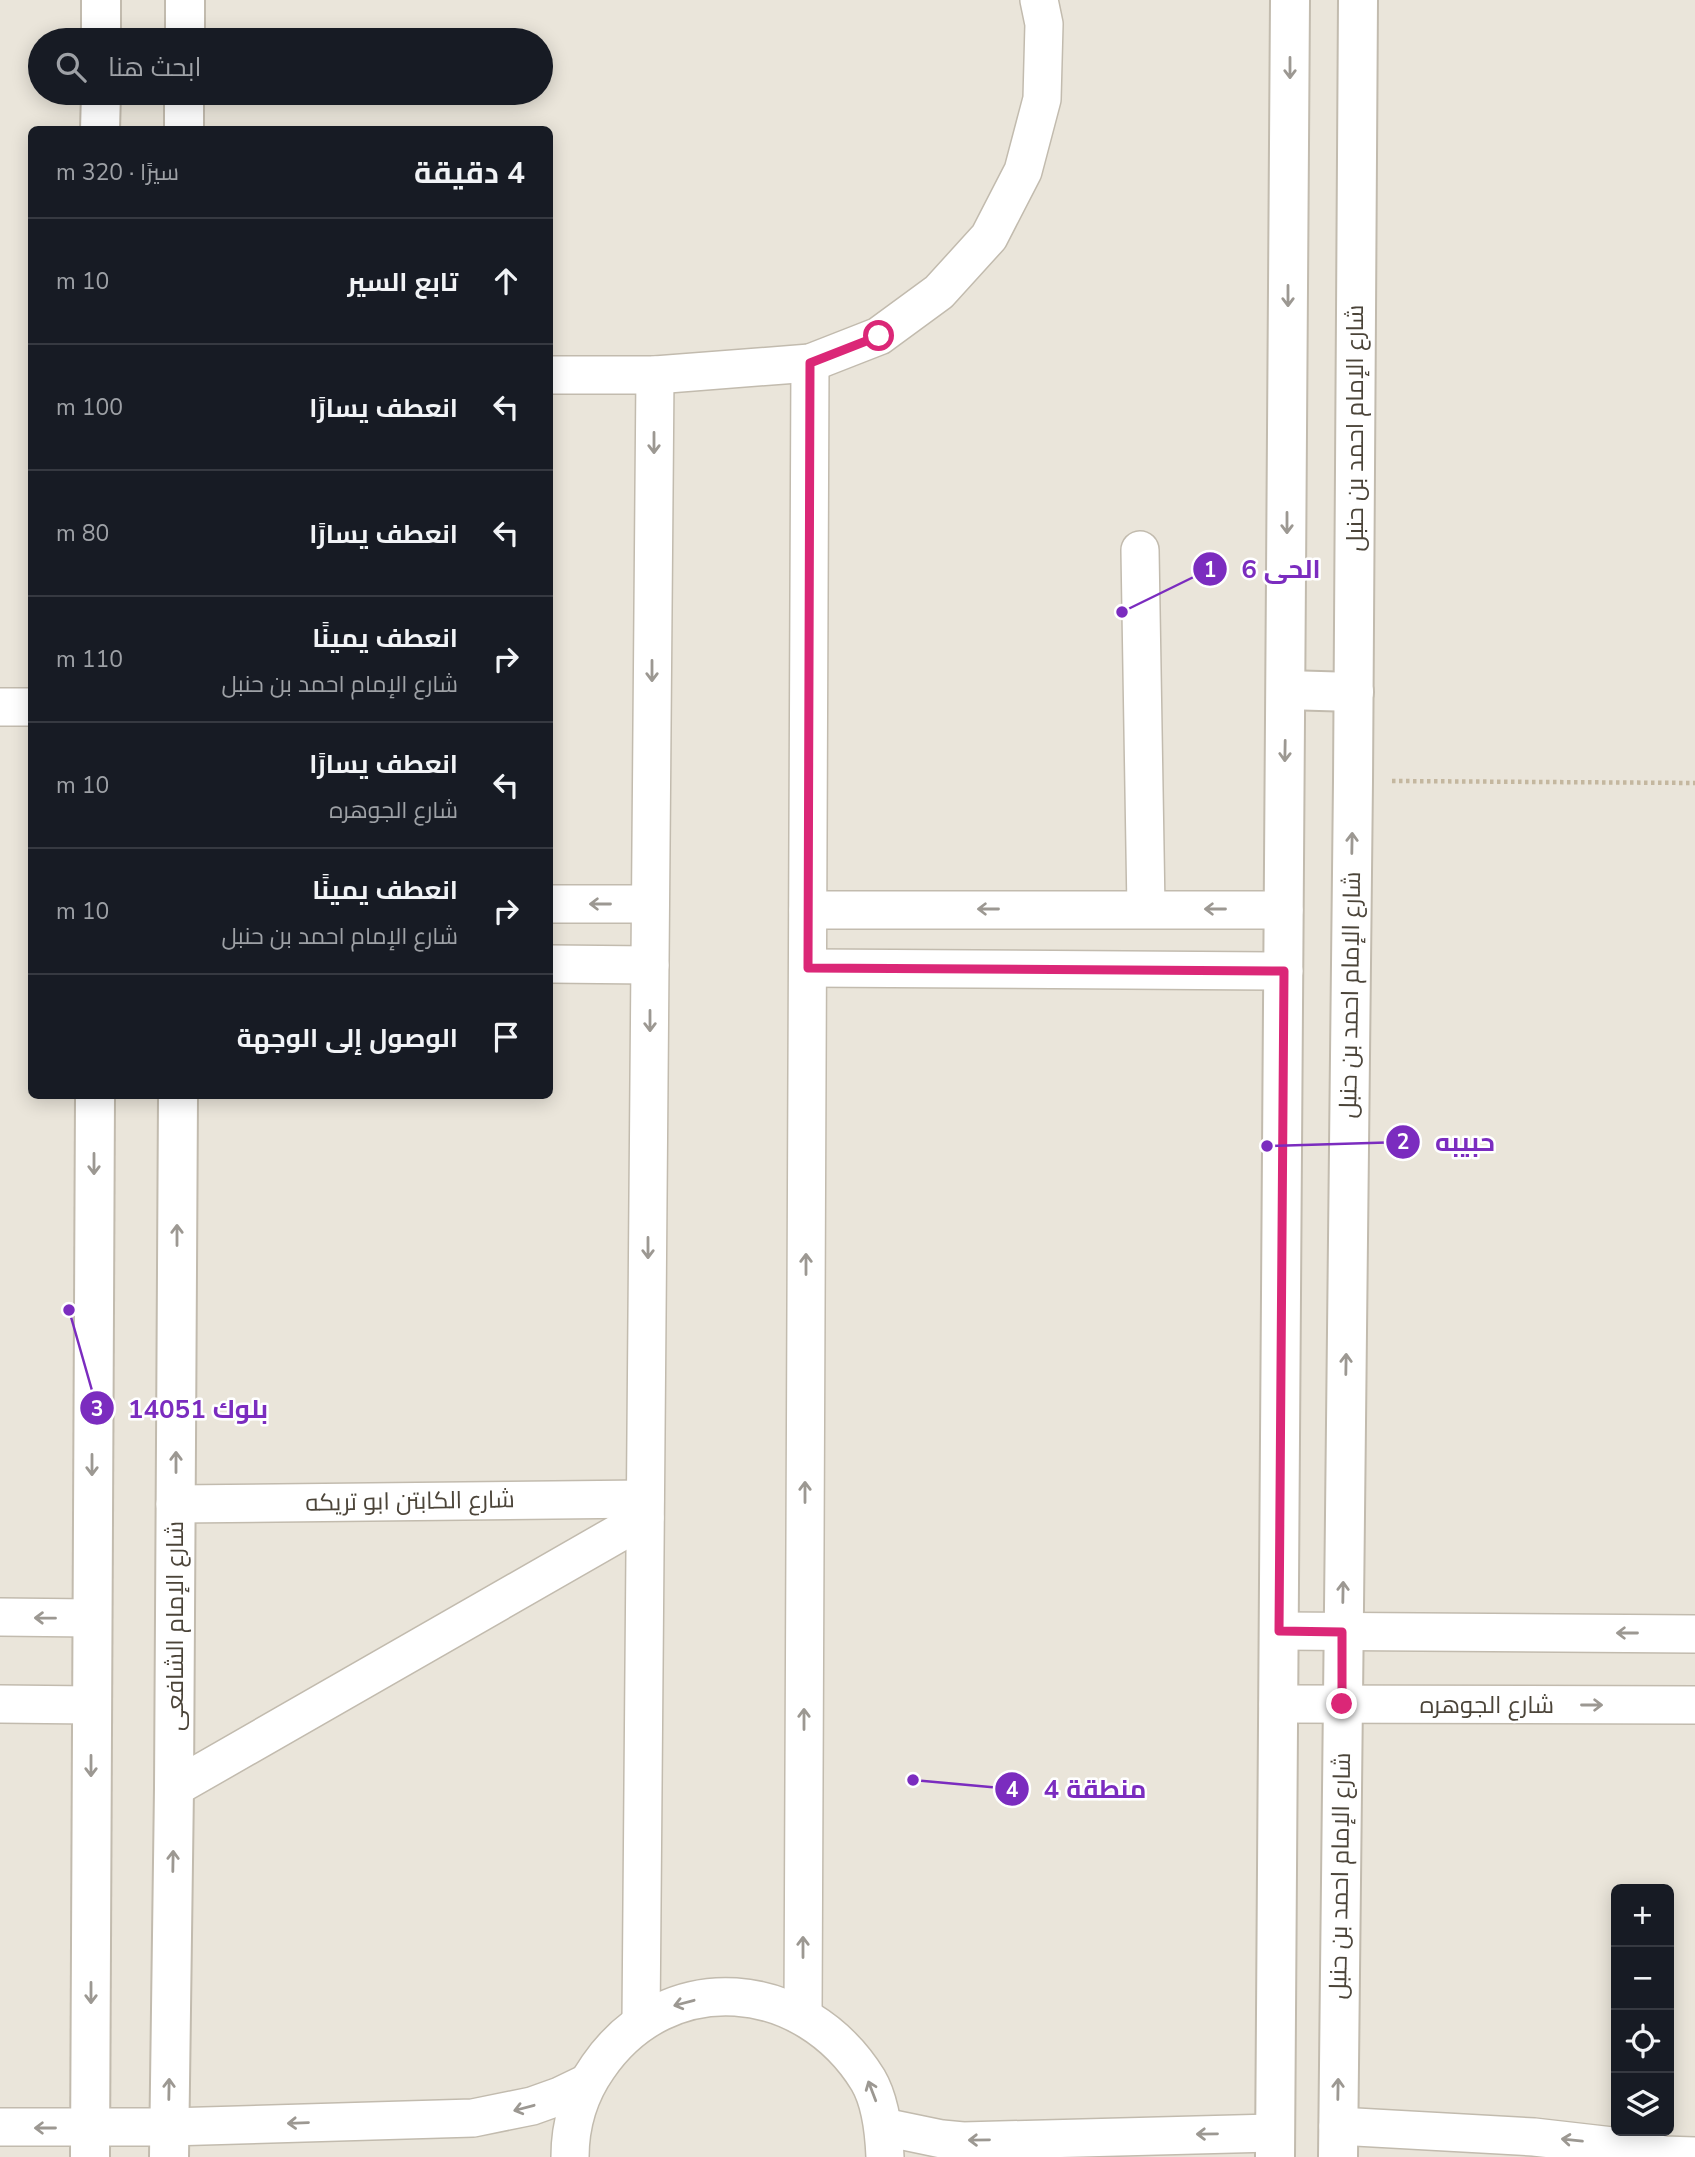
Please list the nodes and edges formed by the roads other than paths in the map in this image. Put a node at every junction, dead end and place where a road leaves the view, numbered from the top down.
1 (101, 0) edge
2 (185, 0) edge
3 (1039, 0) edge
4 (1290, 0) edge
5 (1359, 0) edge
6 (101, 28) edge
7 (185, 28) edge
8 (101, 105) edge
9 (184, 105) edge
10 (100, 126) edge
11 (184, 126) edge
12 (810, 363) junction
13 (553, 375) edge
14 (655, 375) junction
15 (1140, 550) dead end
16 (1286, 690) junction
17 (1354, 692) junction
18 (0, 707) edge
19 (28, 707) edge
20 (553, 904) edge
21 (650, 904) junction
22 (1146, 909) junction
23 (808, 910) junction
24 (1284, 910) junction
25 (553, 964) edge
26 (650, 965) junction
27 (808, 968) junction
28 (1284, 971) junction
29 (94, 1099) edge
30 (178, 1099) edge
31 (175, 1504) junction
32 (645, 1508) junction
33 (0, 1617) edge
34 (91, 1618) junction
35 (1279, 1631) junction
36 (1342, 1632) junction
37 (1695, 1634) edge
38 (0, 1704) edge
39 (1278, 1704) junction
40 (1342, 1704) junction
41 (92, 1705) junction
42 (1695, 1705) edge
43 (174, 1788) junction
44 (803, 2015) junction
45 (641, 2022) junction
46 (587, 2082) junction
47 (0, 2127) edge
48 (169, 2142) edge
49 (885, 2142) edge
50 (1338, 2142) edge
51 (90, 2143) edge
52 (1275, 2145) edge
53 (1673, 2156) edge
54 (570, 2157) edge

1 - 6 street
2 - 7 street
3 - 12 street
4 -> 16 street
5 - 17 street, شارع الإمام احمد بن حنبل
8 - 10 street
9 - 11 street
12 - 14 street
12 - 23 street
13 - 14 street
14 -> 21 street
15 - 22 street
16 - 17 street
16 -> 24 street
36 -> 17 street, شارع الإمام احمد بن حنبل
18 - 19 street
21 -> 20 street
21 - 26 street
22 -> 23 street
24 -> 22 street
23 - 27 street
24 - 28 street
25 - 26 street
26 -> 32 street
27 - 28 street
44 -> 27 street
28 - 35 street
29 -> 34 street
31 -> 30 street, شارع الإمام الشافعى
31 - 32 street, شارع الكابتن ابو تريكه
31 - 43 street, شارع الإمام الشافعى
32 - 43 street
32 - 45 street
34 -> 33 street
34 - 41 street
35 - 36 street
35 - 39 street
37 -> 36 street
36 - 40 street, شارع الإمام احمد بن حنبل
38 - 41 street
39 - 40 street, شارع الجوهره
39 - 52 street
40 -> 42 street, شارع الجوهره
50 -> 40 street, شارع الإمام احمد بن حنبل
41 -> 51 street
48 -> 43 street, شارع الإمام الشافعى
44 -> 45 street
49 -> 44 street
45 - 46 street
46 -> 48 street
46 - 54 street
51 -> 47 street
48 - 51 street
52 -> 49 street
53 -> 50 street

